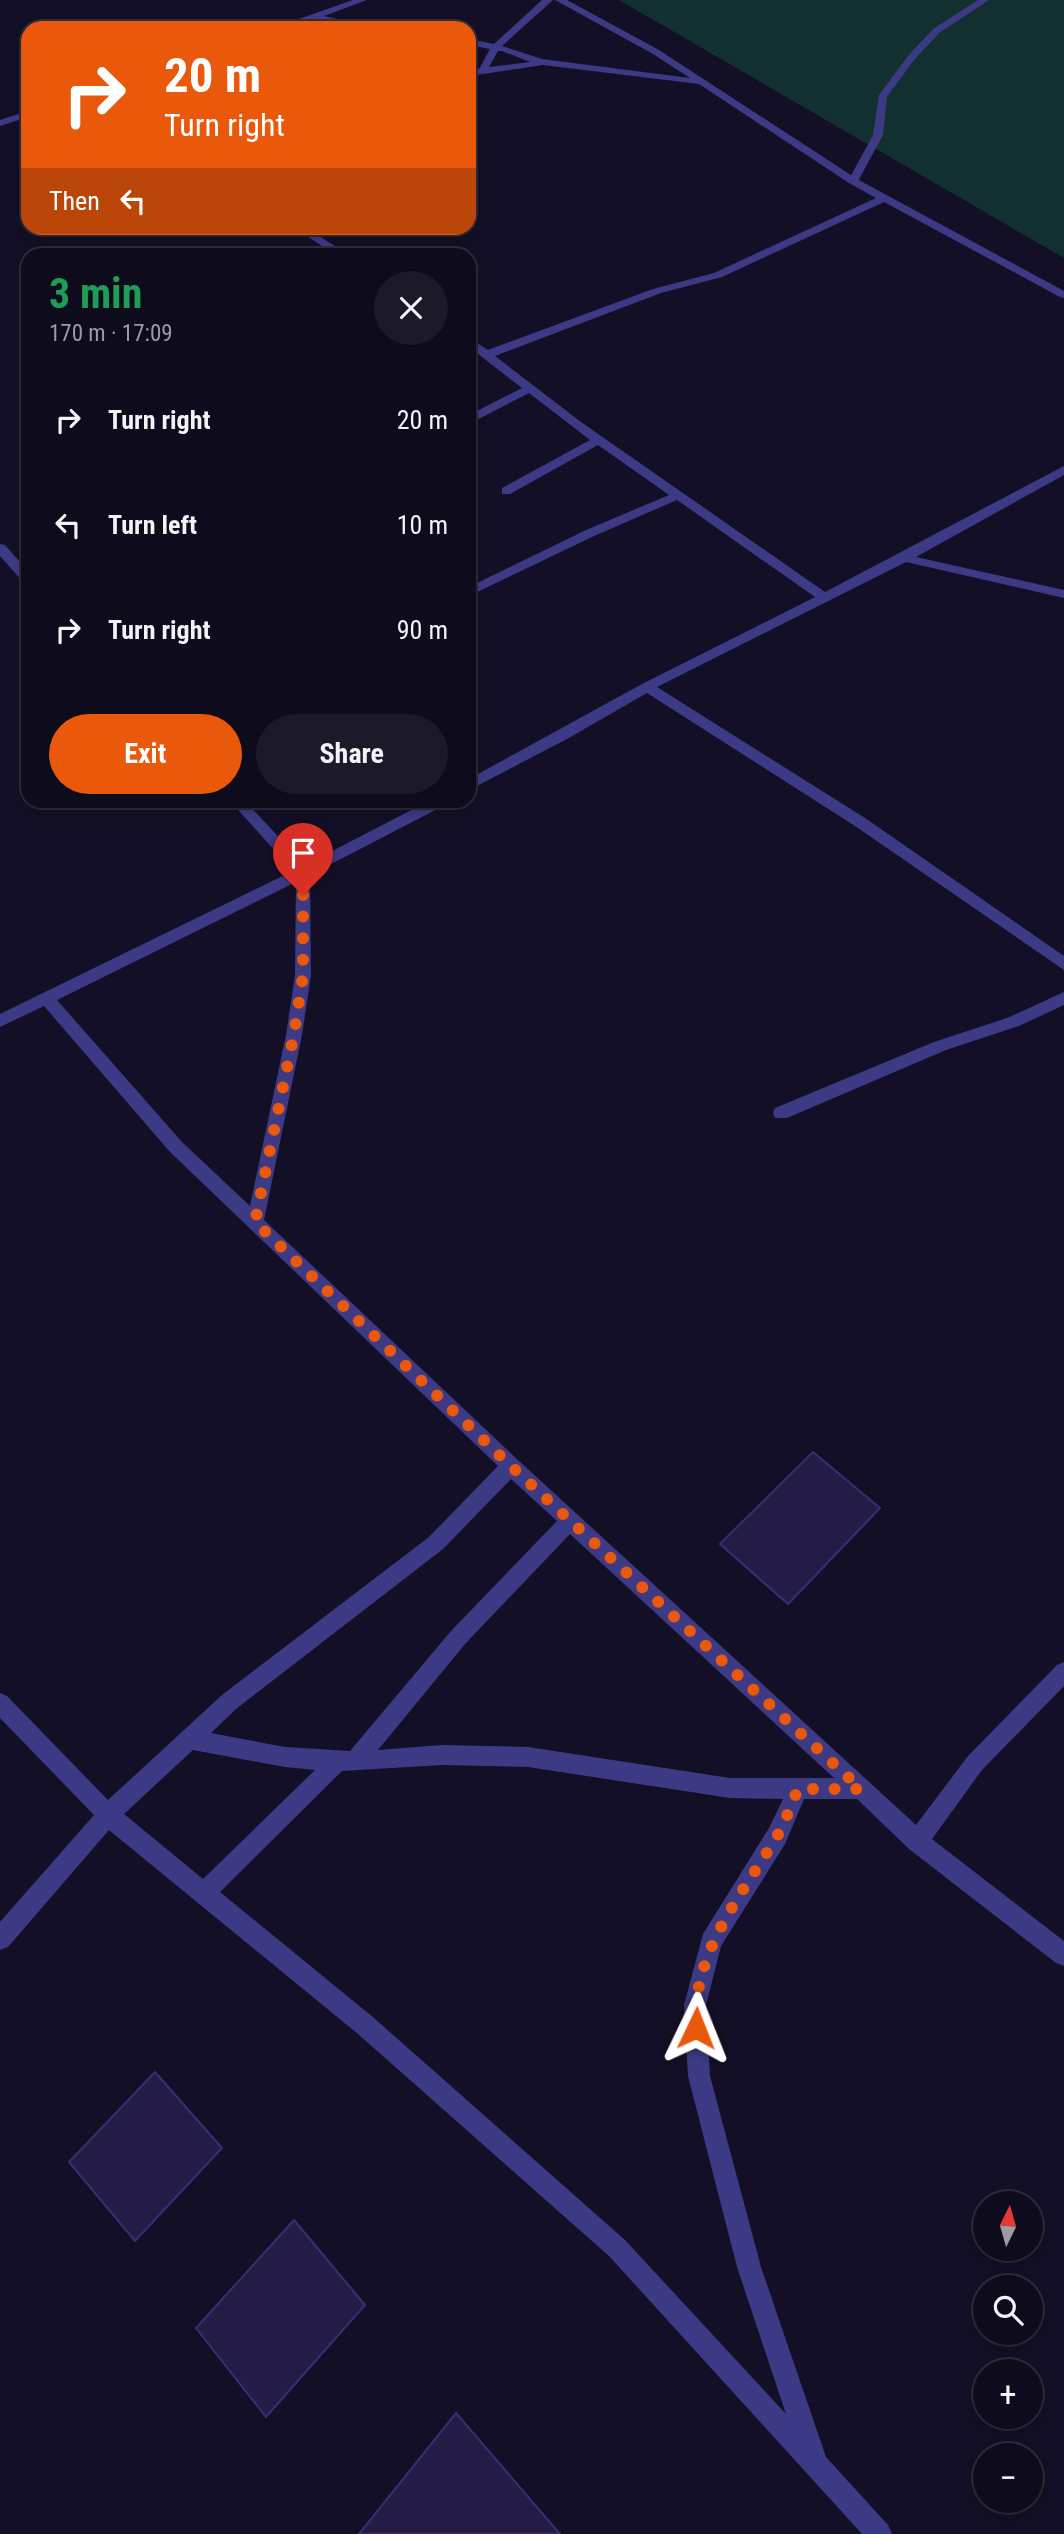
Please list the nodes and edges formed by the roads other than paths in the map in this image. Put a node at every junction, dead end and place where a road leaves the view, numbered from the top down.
1 (362, 0) edge
2 (548, 0) edge
3 (560, 0) edge
4 (984, 0) edge
5 (312, 16) junction
6 (298, 21) edge
7 (337, 21) edge
8 (476, 43) edge
9 (496, 47) junction
10 (548, 62) junction
11 (483, 70) junction
12 (476, 72) edge
13 (703, 83) junction
14 (21, 116) edge
15 (0, 123) edge
16 (853, 181) junction
17 (885, 198) junction
18 (311, 235) edge
19 (332, 248) edge
20 (1064, 295) edge
21 (476, 347) edge
22 (486, 355) junction
23 (530, 388) junction
24 (476, 416) edge
25 (598, 440) junction
26 (1064, 470) edge
27 (506, 491) dead end
28 (678, 495) junction
29 (0, 548) edge
30 (904, 558) junction
31 (21, 571) edge
32 (476, 589) edge
33 (1064, 594) edge
34 (825, 598) junction
35 (647, 687) junction
36 (476, 781) edge
37 (244, 808) edge
38 (426, 808) edge
39 (303, 872) junction
40 (1064, 964) edge
41 (1064, 998) edge
42 (47, 999) junction
43 (0, 1021) edge
44 (781, 1114) dead end
45 (255, 1222) junction
46 (511, 1466) junction
47 (570, 1521) junction
48 (1064, 1672) edge
49 (3, 1709) edge
50 (190, 1739) junction
51 (346, 1762) junction
52 (798, 1789) junction
53 (861, 1789) junction
54 (108, 1815) junction
55 (917, 1841) junction
56 (204, 1894) junction
57 (0, 1939) edge
58 (1064, 1955) edge
59 (816, 2465) junction
60 (879, 2534) edge

1 - 5 street
2 - 9 street
3 - 13 street
4 - 16 street
5 - 6 street
5 - 7 street
8 - 9 street
9 - 10 street
9 - 11 street
10 - 11 street
10 - 13 street
11 - 12 street
13 - 16 street
14 - 15 street
16 - 17 street
17 - 20 street
17 - 22 street
18 - 19 street
21 - 22 street
22 - 23 street
23 - 24 street
23 - 25 street
25 - 27 street
25 - 28 street
26 - 30 street
28 - 32 street
28 - 34 street
29 - 31 street
30 - 33 street
30 - 34 street
34 - 35 street
35 - 36 street
35 - 40 street
37 - 39 street
38 - 39 street
39 - 42 street
39 - 45 street
41 - 44 street
42 - 43 street
42 - 45 street
45 - 46 street
46 - 47 street
46 - 50 street
47 - 51 street
47 - 53 street
48 - 55 street
49 - 54 street
50 - 51 street
50 - 54 street
51 - 52 street
51 - 56 street
52 - 53 street
52 - 59 street
53 - 55 street
54 - 56 street
54 - 57 street
55 - 58 street
56 - 59 street
59 - 60 street

